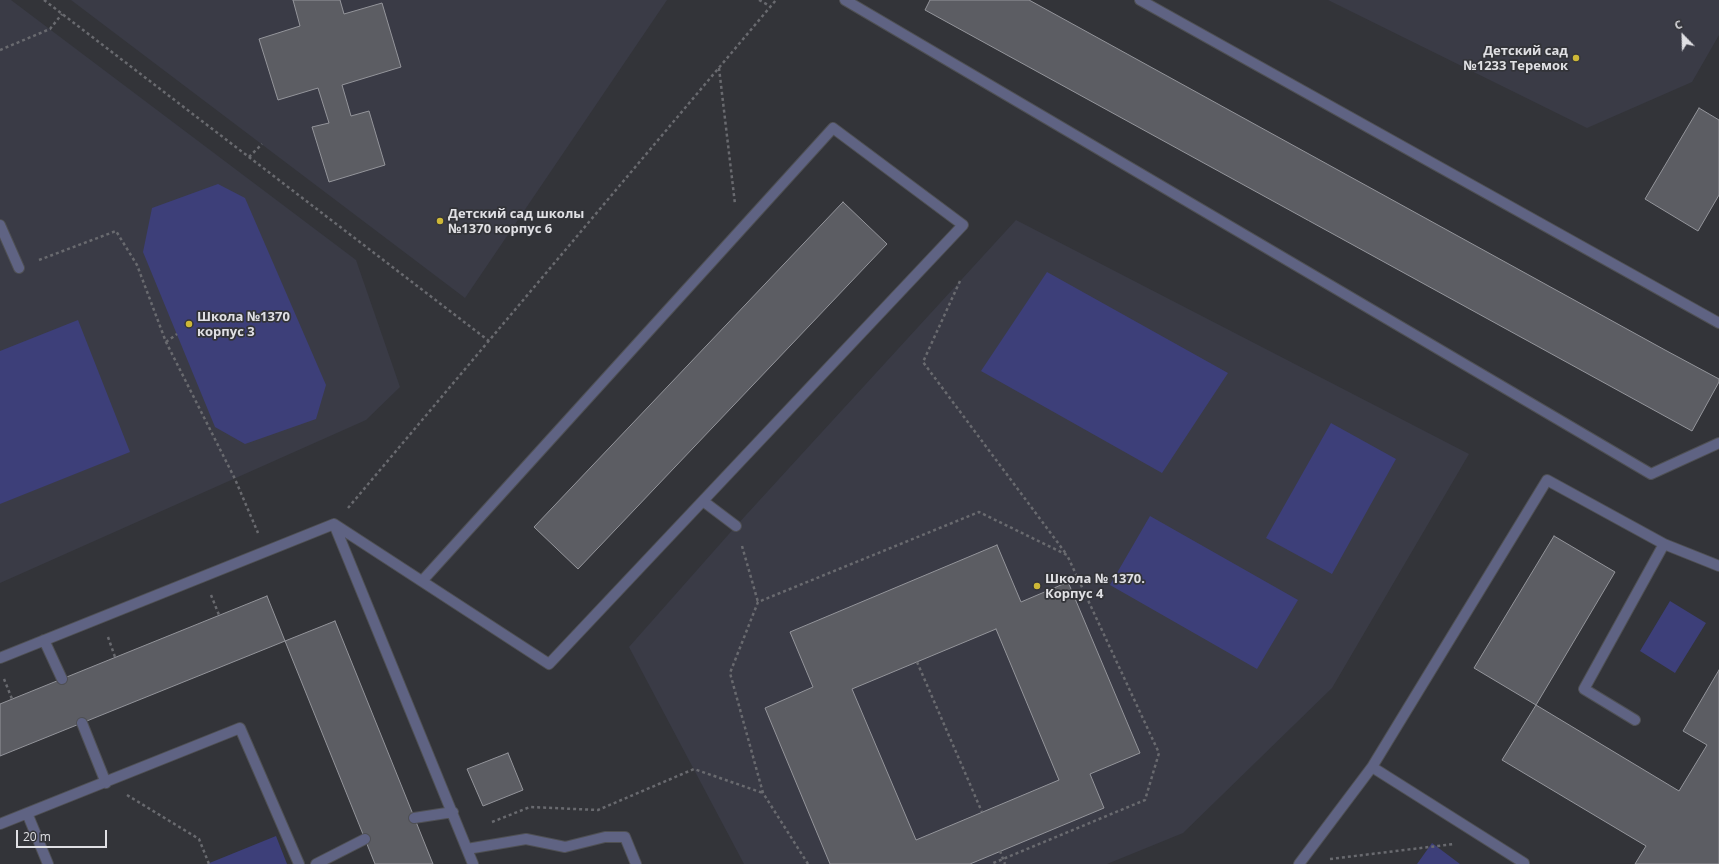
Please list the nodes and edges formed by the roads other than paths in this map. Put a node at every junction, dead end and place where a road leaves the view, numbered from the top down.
1 (846, 0) edge
2 (1140, 0) edge
3 (0, 225) edge
4 (19, 268) road end
5 (1719, 323) edge
6 (1719, 443) edge
7 (703, 501) junction
8 (334, 524) junction
9 (736, 526) road end
10 (1664, 544) junction
11 (1719, 566) edge
12 (422, 581) junction
13 (44, 640) junction
14 (0, 658) edge
15 (62, 679) dead end
16 (1635, 720) dead end
17 (82, 723) dead end
18 (1372, 766) junction
19 (106, 783) junction
20 (453, 812) junction
21 (27, 813) junction
22 (414, 818) dead end
23 (0, 824) edge
24 (365, 839) dead end
25 (467, 849) junction
26 (1300, 863) edge
27 (48, 864) edge
28 (299, 864) edge
29 (316, 864) edge
30 (473, 864) edge
31 (636, 864) edge
32 (1523, 864) edge

1 - 6 lane
2 - 5 lane
3 - 4 lane
7 - 9 lane
7 - 12 lane
7 - 12 lane
8 - 12 lane
8 - 13 lane
8 - 20 lane
10 - 11 lane
10 - 16 lane
10 - 18 lane
13 - 14 lane
13 - 15 lane
17 - 19 lane
18 - 26 lane
18 - 32 lane
19 - 21 lane
19 - 28 lane
20 - 22 lane
20 - 25 lane
21 - 23 lane
21 - 27 lane
24 - 29 lane
25 - 30 lane
25 - 31 lane

